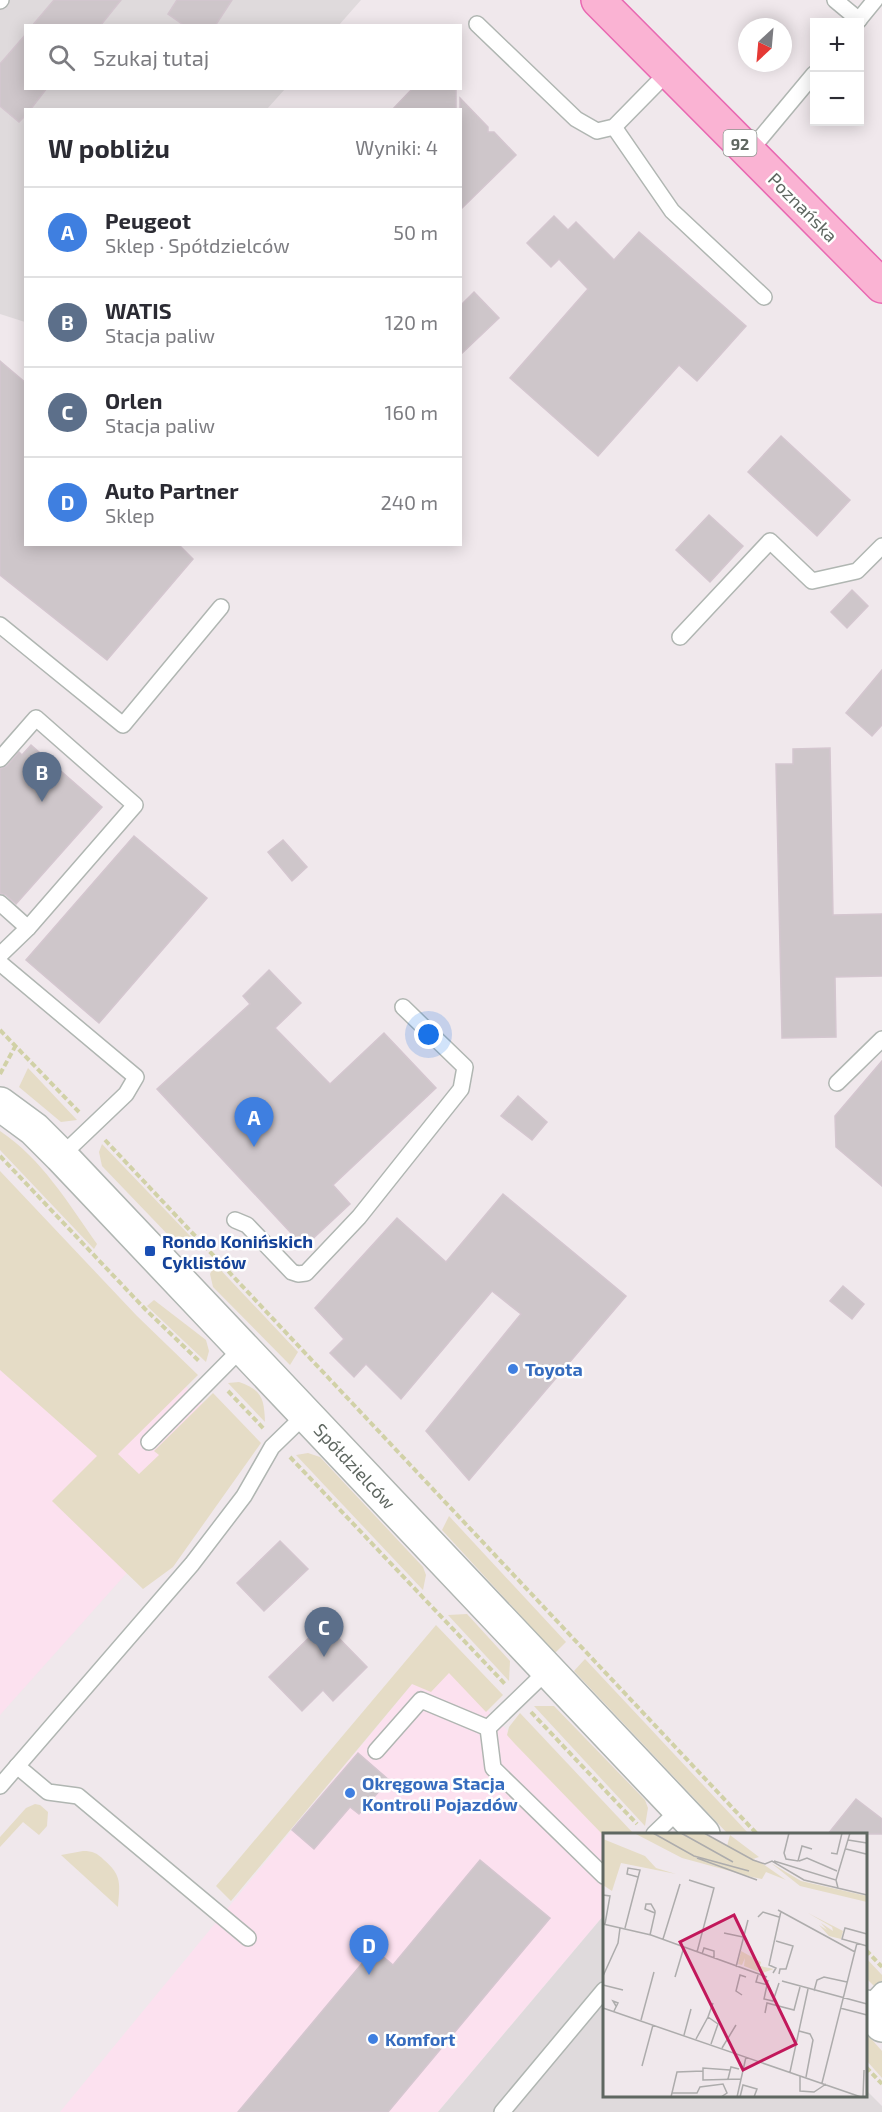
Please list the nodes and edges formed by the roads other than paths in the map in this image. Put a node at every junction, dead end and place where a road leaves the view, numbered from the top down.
1 (598, 0) edge
2 (835, 0) edge
3 (875, 0) edge
4 (855, 18) edge
5 (860, 18) edge
6 (477, 24) dead end
7 (669, 71) junction
8 (810, 79) edge
9 (614, 127) junction
10 (749, 152) junction
11 (882, 286) edge
12 (764, 297) dead end
13 (882, 546) edge
14 (221, 606) dead end
15 (0, 625) edge
16 (680, 637) dead end
17 (0, 759) edge
18 (0, 903) edge
19 (28, 928) junction
20 (0, 955) edge
21 (0, 963) edge
22 (403, 1007) dead end
23 (882, 1039) edge
24 (837, 1083) dead end
25 (0, 1104) edge
26 (61, 1156) junction
27 (235, 1220) dead end
28 (242, 1348) junction
29 (306, 1414) junction
30 (149, 1442) dead end
31 (548, 1670) junction
32 (488, 1728) junction
33 (376, 1751) dead end
34 (17, 1766) junction
35 (0, 1786) edge
36 (679, 1810) junction
37 (655, 1833) edge
38 (702, 1833) edge
39 (603, 1875) edge
40 (248, 1938) dead end
41 (882, 1990) edge
42 (603, 1991) edge
43 (867, 2006) edge
44 (867, 2008) edge
45 (882, 2025) edge
46 (502, 2112) edge

1 - 7 main road, Poznańska / 92
2 - 4 lane
3 - 5 lane
6 - 9 lane
7 - 9 lane
7 - 10 main road, Poznańska / 92
8 - 10 lane
9 - 12 lane
10 - 11 main road, Poznańska / 92
13 - 16 lane
14 - 15 lane
17 - 19 lane
18 - 19 lane
19 - 20 lane
21 - 26 lane
22 - 27 lane
23 - 24 lane
25 - 26 street, Spółdzielców
26 - 28 street, Spółdzielców
28 - 29 street, Spółdzielców
28 - 30 lane
29 - 31 street, Spółdzielców
29 - 34 lane
31 - 32 lane
31 - 36 street, Spółdzielców
32 - 33 lane
32 - 39 lane
34 - 35 lane
34 - 40 lane
36 - 37 lane
36 - 38 street, Spółdzielców
41 - 43 lane
42 - 46 lane
44 - 45 street

